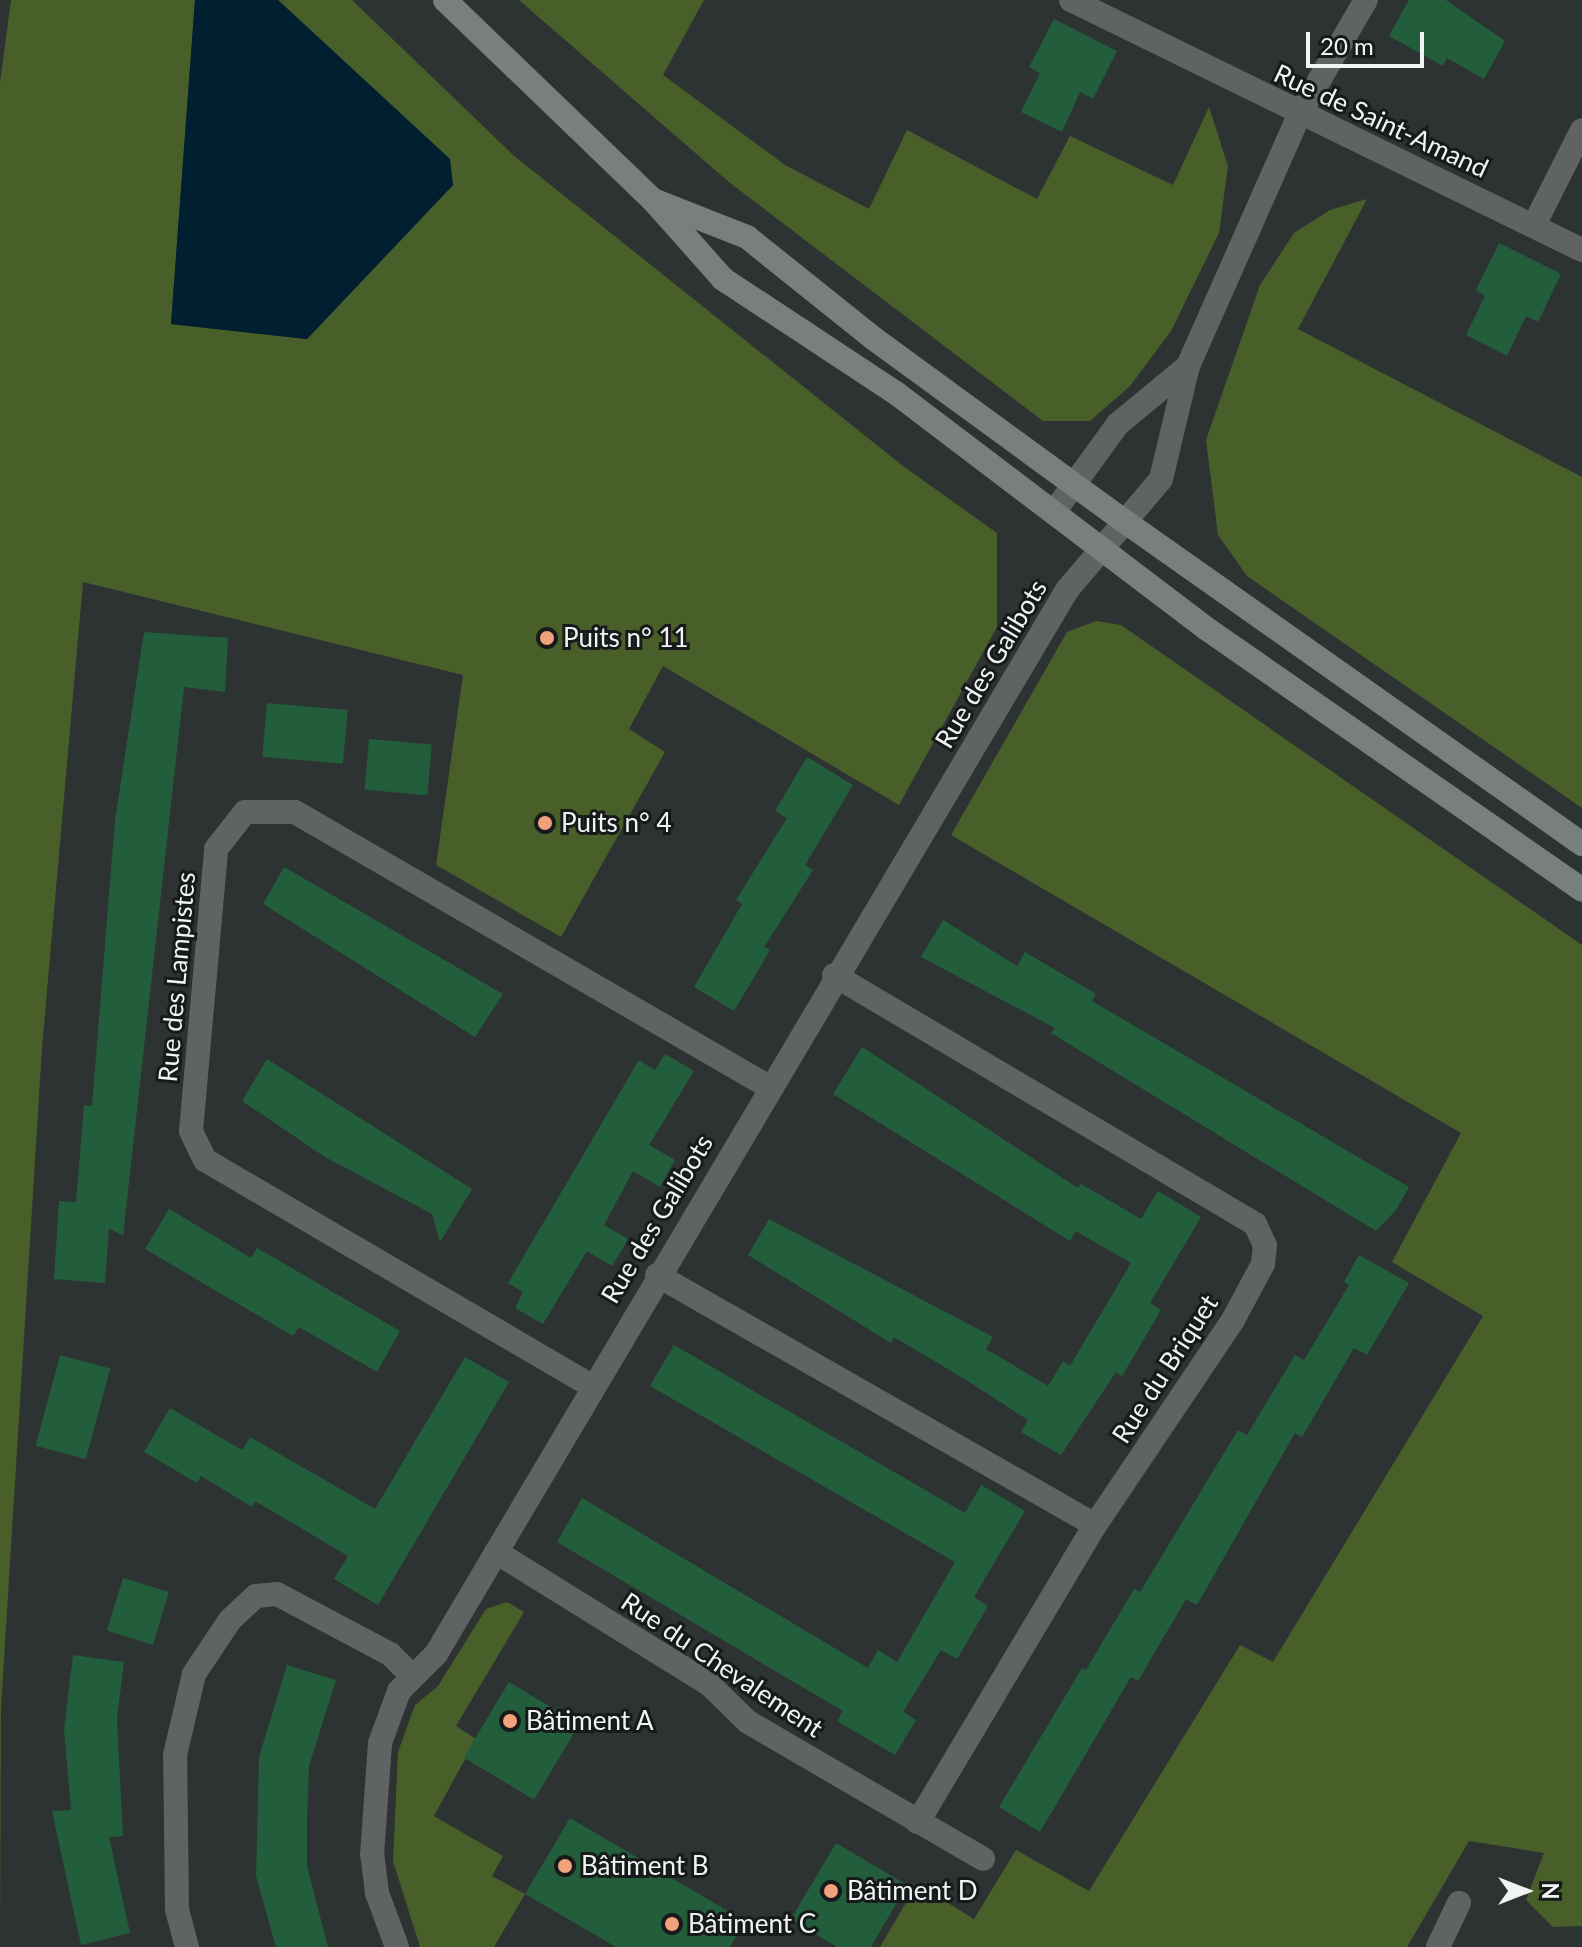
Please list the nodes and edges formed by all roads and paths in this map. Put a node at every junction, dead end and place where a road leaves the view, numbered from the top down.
1 (445, 0) edge
2 (1071, 0) edge
3 (1366, 0) edge
4 (1299, 115) junction
5 (1582, 130) edge
6 (652, 199) junction
7 (1534, 225) junction
8 (1582, 250) edge
9 (1188, 366) junction
10 (1072, 482) junction
11 (1054, 512) junction
12 (1127, 523) junction
13 (1103, 550) junction
14 (1582, 844) edge
15 (1582, 890) edge
16 (834, 975) junction
17 (769, 1087) junction
18 (657, 1275) junction
19 (590, 1385) junction
20 (1095, 1525) junction
21 (496, 1552) junction
22 (410, 1674) junction
23 (918, 1822) junction
24 (983, 1859) dead end
25 (1459, 1903) dead end
26 (187, 1947) edge
27 (397, 1947) edge
28 (1438, 1947) edge

1 - 6 main road
2 - 4 street, Rue de Saint-Amand
3 - 4 street, Rue des Galibots
4 - 7 street, Rue de Saint-Amand
4 - 9 street, Rue des Galibots
5 - 7 street
6 - 10 main road
6 - 11 main road
7 - 8 street, Rue de Saint-Amand
9 - 10 street
9 - 12 street, Rue des Galibots
10 - 11 street
10 - 12 main road
11 - 13 main road
12 - 13 street, Rue des Galibots
12 - 14 main road
13 - 15 main road
13 - 16 street, Rue des Galibots
16 - 17 street, Rue des Galibots
16 - 20 street, Rue du Briquet
17 - 18 street, Rue des Galibots
17 - 19 street, Rue des Lampistes
18 - 19 street, Rue des Galibots
18 - 20 street
19 - 21 street, Rue des Galibots
20 - 23 street
21 - 22 street, Rue des Galibots
21 - 23 street, Rue du Chevalement
22 - 26 street
22 - 27 street, Rue des Galibots
23 - 24 street, Rue du Chevalement
25 - 28 street

